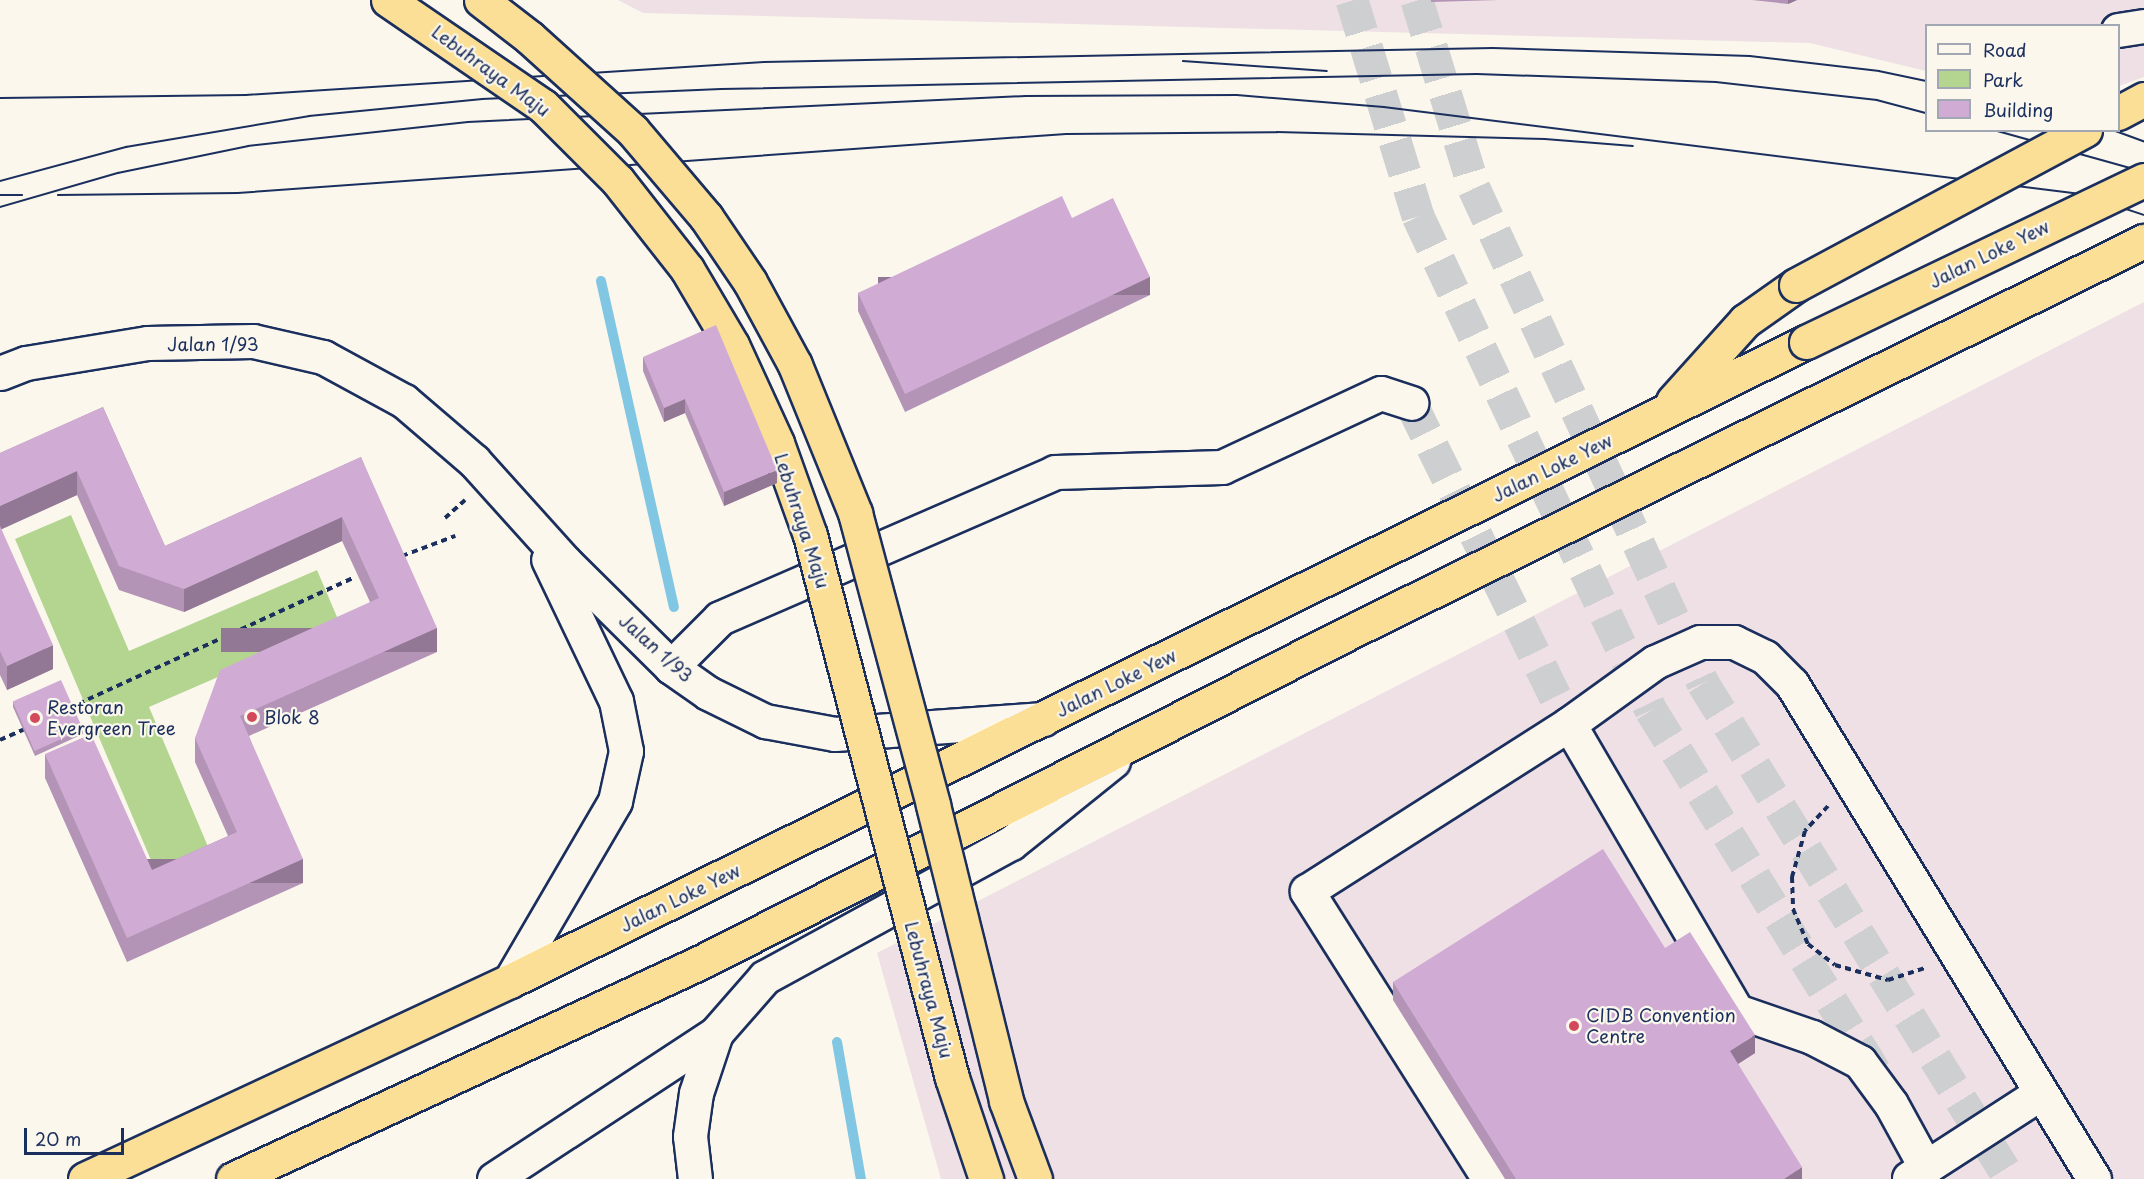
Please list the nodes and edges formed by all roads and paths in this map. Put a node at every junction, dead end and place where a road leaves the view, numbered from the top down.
1 (388, 0) edge
2 (481, 0) edge
3 (2144, 26) edge
4 (2120, 30) edge
5 (2144, 99) edge
6 (2120, 112) edge
7 (2081, 132) edge
8 (2144, 180) edge
9 (2144, 241) edge
10 (0, 373) edge
11 (1411, 403) tunnel mouth
12 (1662, 413) junction
13 (519, 508) junction
14 (455, 536) dead end
15 (402, 556) edge
16 (353, 578) edge
17 (671, 667) junction
18 (64, 710) edge
19 (1043, 719) junction
20 (1569, 724) junction
21 (32, 725) edge
22 (0, 740) edge
23 (1133, 744) junction
24 (1854, 789) junction
25 (1952, 952) junction
26 (510, 981) junction
27 (716, 1033) junction
28 (2038, 1094) junction
29 (1917, 1173) edge
30 (85, 1179) edge
31 (233, 1179) edge
32 (494, 1179) edge
33 (695, 1179) edge
34 (986, 1179) edge
35 (1035, 1179) edge
36 (1489, 1179) edge
37 (2094, 1179) edge

1 - 34 highway, Lebuhraya Maju, bridge
2 - 35 highway, bridge
3 - 4 street
5 - 6 highway
7 - 12 highway, bridge
8 - 12 highway, Jalan Loke Yew, bridge
9 - 23 highway
10 - 13 street, Jalan 1/93
11 - 17 street
12 - 19 highway, Jalan Loke Yew
13 - 17 street, Jalan 1/93
13 - 26 street, Jalan 1/93
14 - 15 path
16 - 18 path
17 - 19 street, Jalan 1/93
19 - 26 highway, Jalan Loke Yew
20 - 24 street
20 - 29 street
20 - 36 street
21 - 22 path
23 - 27 street
23 - 31 highway
24 - 25 street
24 - 25 path
25 - 28 street
26 - 30 highway, Jalan Loke Yew
27 - 32 street
27 - 33 street
28 - 29 street
28 - 37 street

